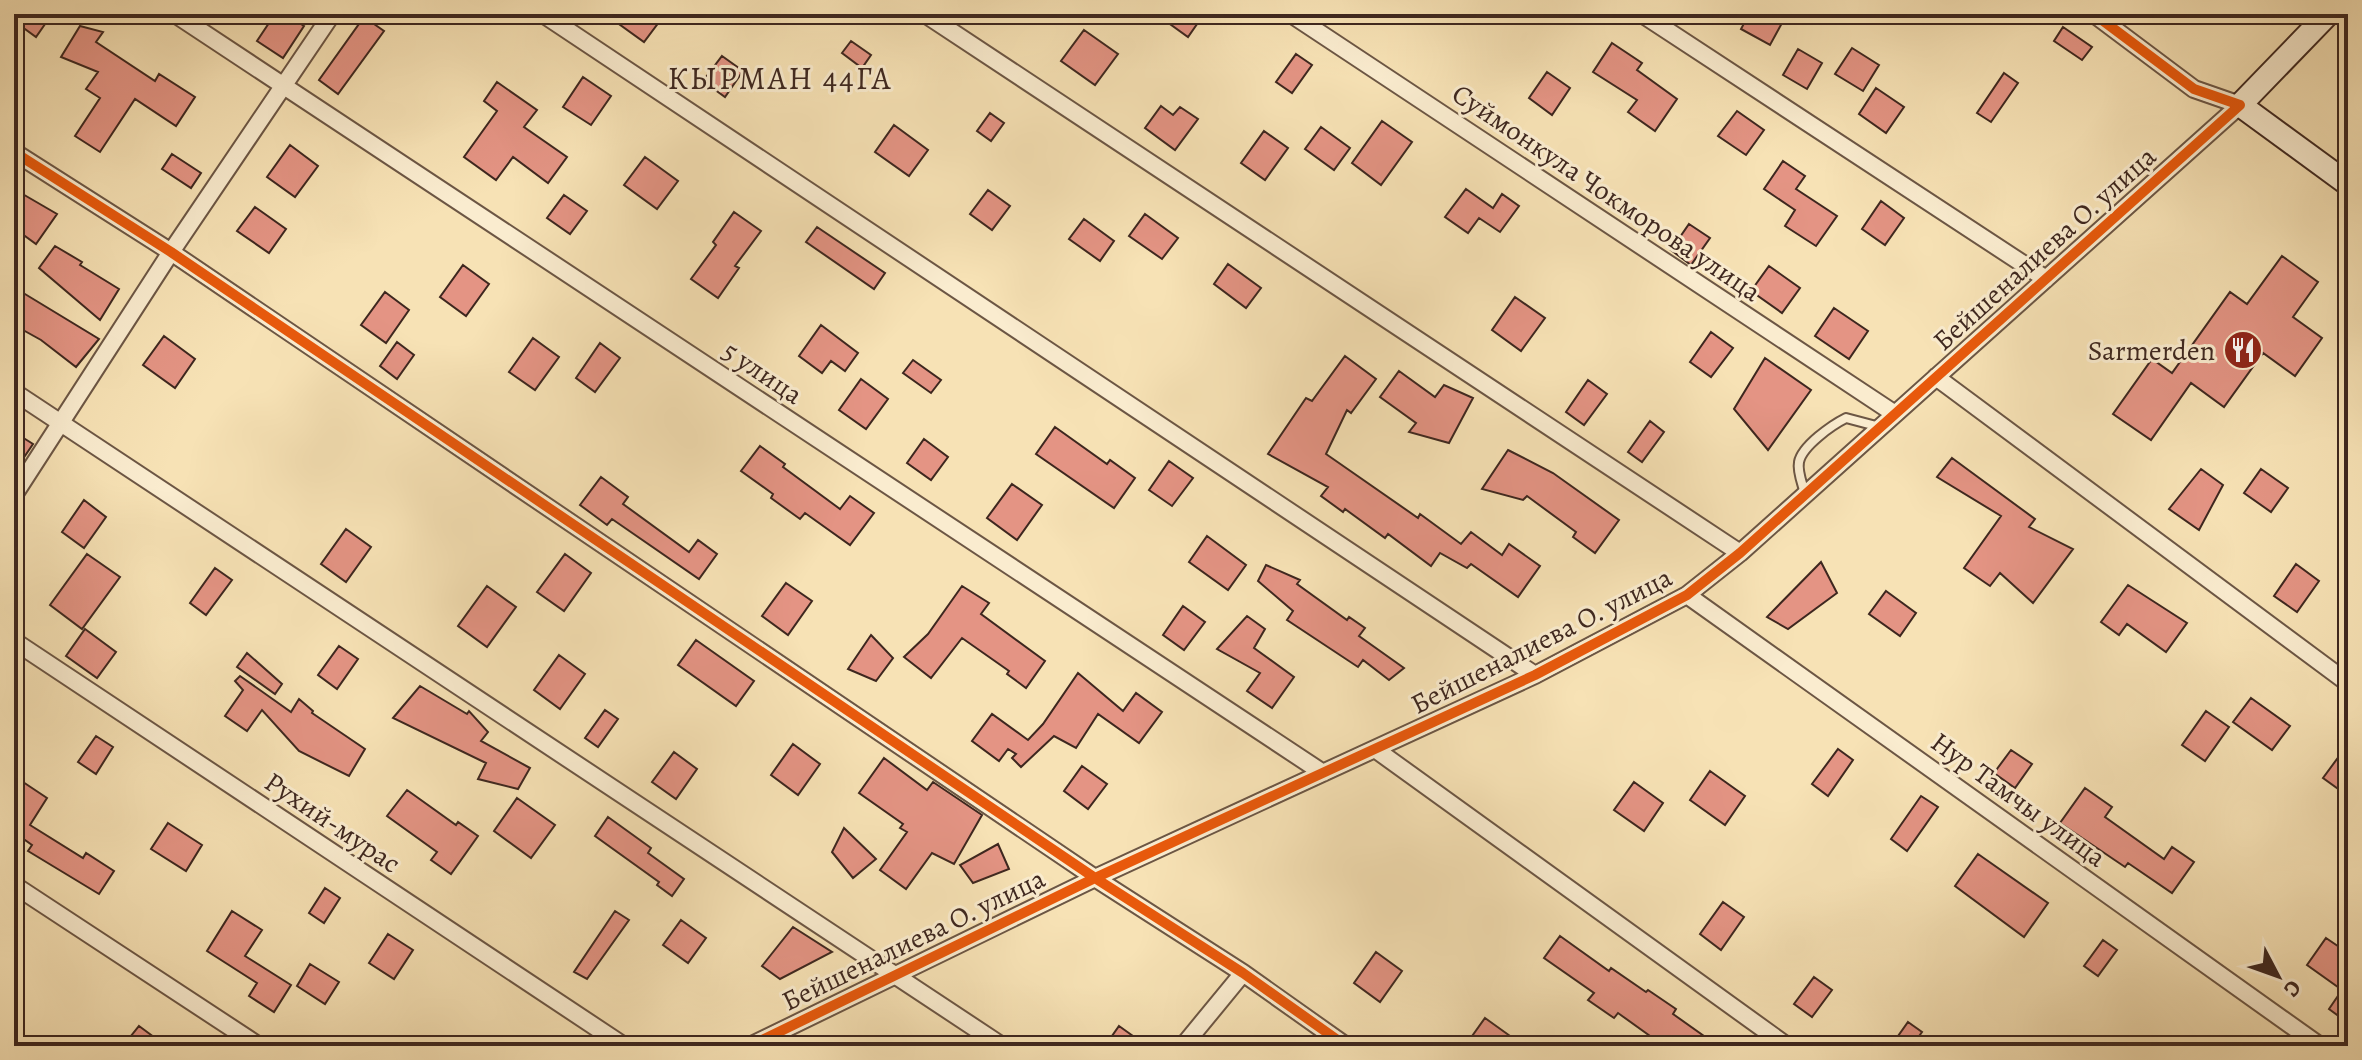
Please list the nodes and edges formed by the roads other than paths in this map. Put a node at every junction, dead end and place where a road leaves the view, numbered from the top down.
1 (175, 14) edge
2 (332, 14) edge
3 (543, 14) edge
4 (925, 14) edge
5 (1291, 14) edge
6 (1642, 14) edge
7 (2094, 14) edge
8 (2328, 14) edge
9 (285, 86) junction
10 (2240, 105) junction
11 (14, 152) edge
12 (2348, 184) edge
13 (171, 252) junction
14 (2046, 279) junction
15 (1936, 377) junction
16 (14, 392) edge
17 (1895, 414) junction
18 (60, 421) junction
19 (1880, 427) junction
20 (1805, 494) junction
21 (14, 495) edge
22 (1740, 553) junction
23 (1687, 595) junction
24 (14, 641) edge
25 (1535, 675) junction
26 (2348, 683) edge
27 (1375, 749) junction
28 (1323, 773) junction
29 (1095, 878) junction
30 (14, 885) edge
31 (1243, 973) junction
32 (892, 974) junction
33 (259, 1046) edge
34 (624, 1046) edge
35 (750, 1046) edge
36 (1002, 1046) edge
37 (1183, 1046) edge
38 (1346, 1046) edge
39 (1787, 1046) edge
40 (2320, 1046) edge

1 - 9 street, 5 улица
2 - 9 street
3 - 25 street
4 - 22 street
5 - 17 street, Суймонкула Чокморова улица
6 - 14 street
7 - 10 street
8 - 10 main road
9 - 13 street
9 - 28 street, 5 улица
10 - 12 main road
10 - 14 street, Бейшеналиева О. улица
11 - 13 street
13 - 18 street
13 - 29 street
14 - 15 street, Бейшеналиева О. улица
15 - 17 street, Бейшеналиева О. улица
15 - 26 street
16 - 18 street
17 - 19 street, Бейшеналиева О. улица
18 - 21 street
18 - 32 street
19 - 20 street, Бейшеналиева О. улица
19 - 20 lane
20 - 22 street, Бейшеналиева О. улица
22 - 23 street, Бейшеналиева О. улица
23 - 25 street, Бейшеналиева О. улица
23 - 40 street, Нур Тамчы улица
24 - 34 street, Рухий-мурас
25 - 27 street, Бейшеналиева О. улица
27 - 28 street, Бейшеналиева О. улица
27 - 39 street
28 - 29 street, Бейшеналиева О. улица
29 - 31 street
29 - 32 street, Бейшеналиева О. улица
30 - 33 street
31 - 37 street
31 - 38 street
32 - 35 street, Бейшеналиева О. улица
32 - 36 street

